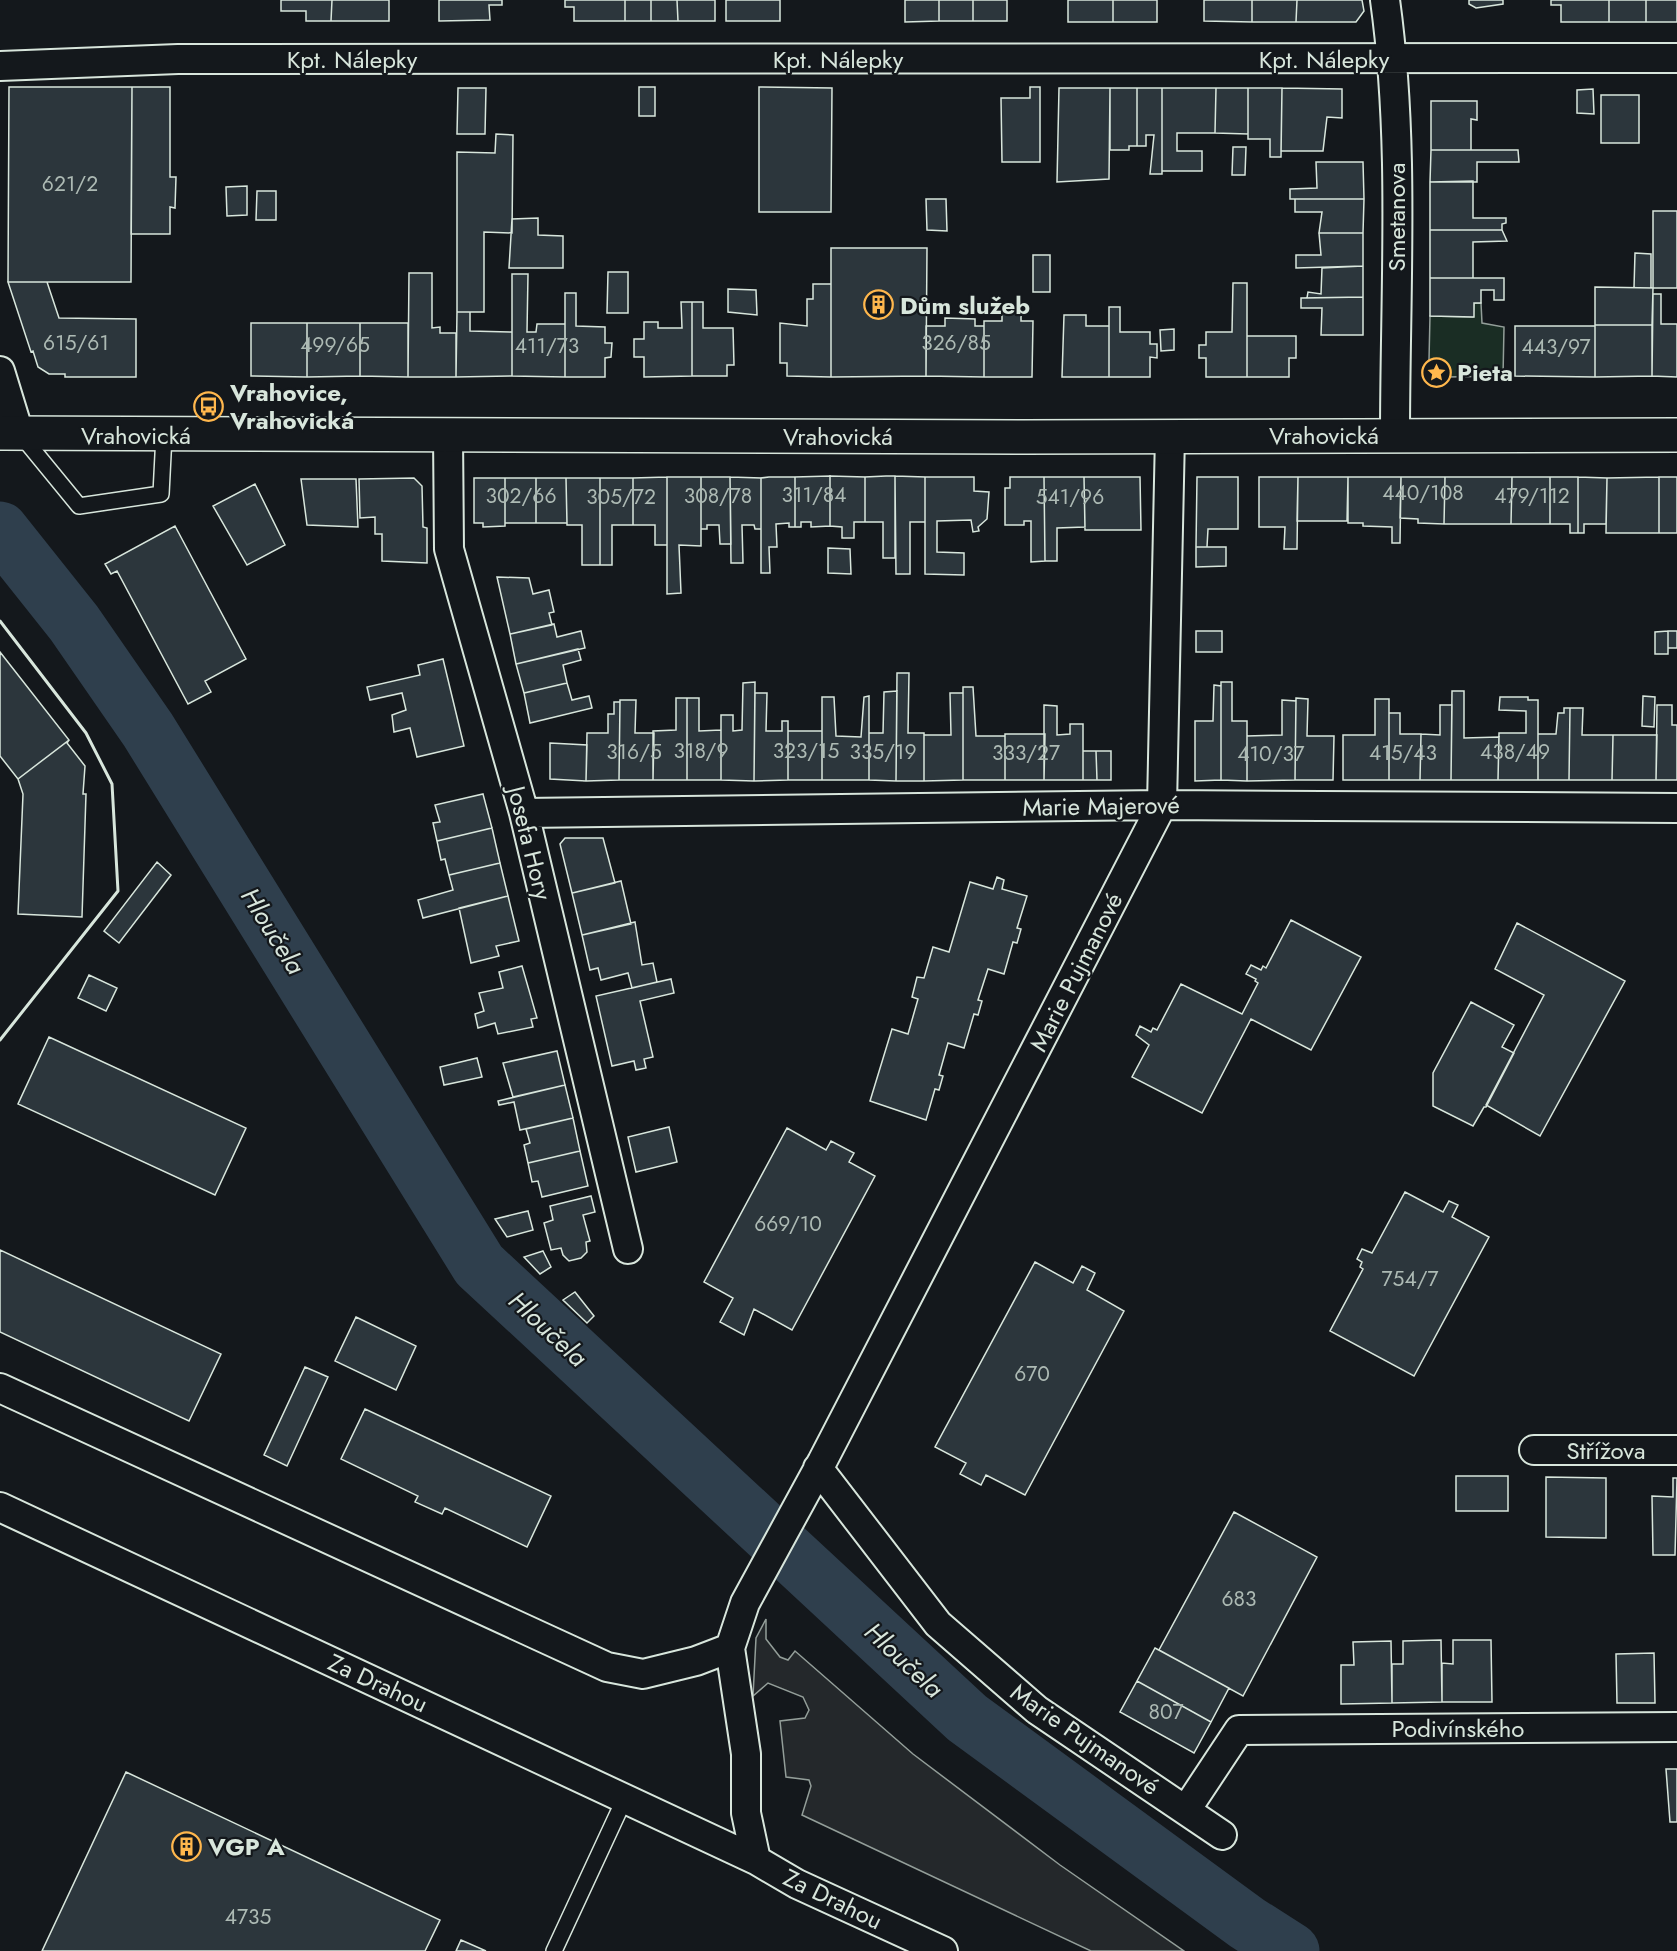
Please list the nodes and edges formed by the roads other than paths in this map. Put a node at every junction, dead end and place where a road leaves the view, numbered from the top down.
1 (1384, 0) edge
2 (1677, 58) edge
3 (1393, 59) junction
4 (0, 66) edge
5 (0, 371) edge
6 (10, 433) edge
7 (164, 435) junction
8 (448, 435) junction
9 (1170, 435) junction
10 (1395, 435) junction
11 (1677, 435) edge
12 (1162, 805) junction
13 (1677, 808) edge
14 (524, 813) junction
15 (628, 1249) dead end
16 (0, 1388) edge
17 (1534, 1450) dead end
18 (1677, 1450) edge
19 (818, 1468) junction
20 (0, 1507) edge
21 (730, 1648) junction
22 (1677, 1727) edge
23 (625, 1798) junction
24 (1186, 1810) junction
25 (1222, 1835) dead end
26 (756, 1860) junction
27 (554, 1951) edge
28 (943, 1951) edge

1 - 3 street, Smetanova
2 - 3 street, Kpt. Nálepky
3 - 4 street, Kpt. Nálepky
3 - 10 street, Smetanova
5 - 6 street
6 - 7 street, Vrahovická
6 - 7 lane
7 - 8 street, Vrahovická
8 - 9 street, Vrahovická
8 - 14 street, Josefa Hory
9 - 10 street, Vrahovická
9 - 12 street, Marie Pujmanové
10 - 11 street, Vrahovická
12 - 13 street, Marie Majerové
12 - 14 street, Marie Majerové
12 - 19 street, Marie Pujmanové
14 - 15 street, Josefa Hory
16 - 21 street
17 - 18 street, Střížova
19 - 21 street, Marie Pujmanové
19 - 24 street, Marie Pujmanové
20 - 23 street, Za Drahou
21 - 26 street, Za Drahou
22 - 24 street, Podivínského
23 - 26 street, Za Drahou
23 - 27 lane
24 - 25 street, Marie Pujmanové
26 - 28 street, Za Drahou

